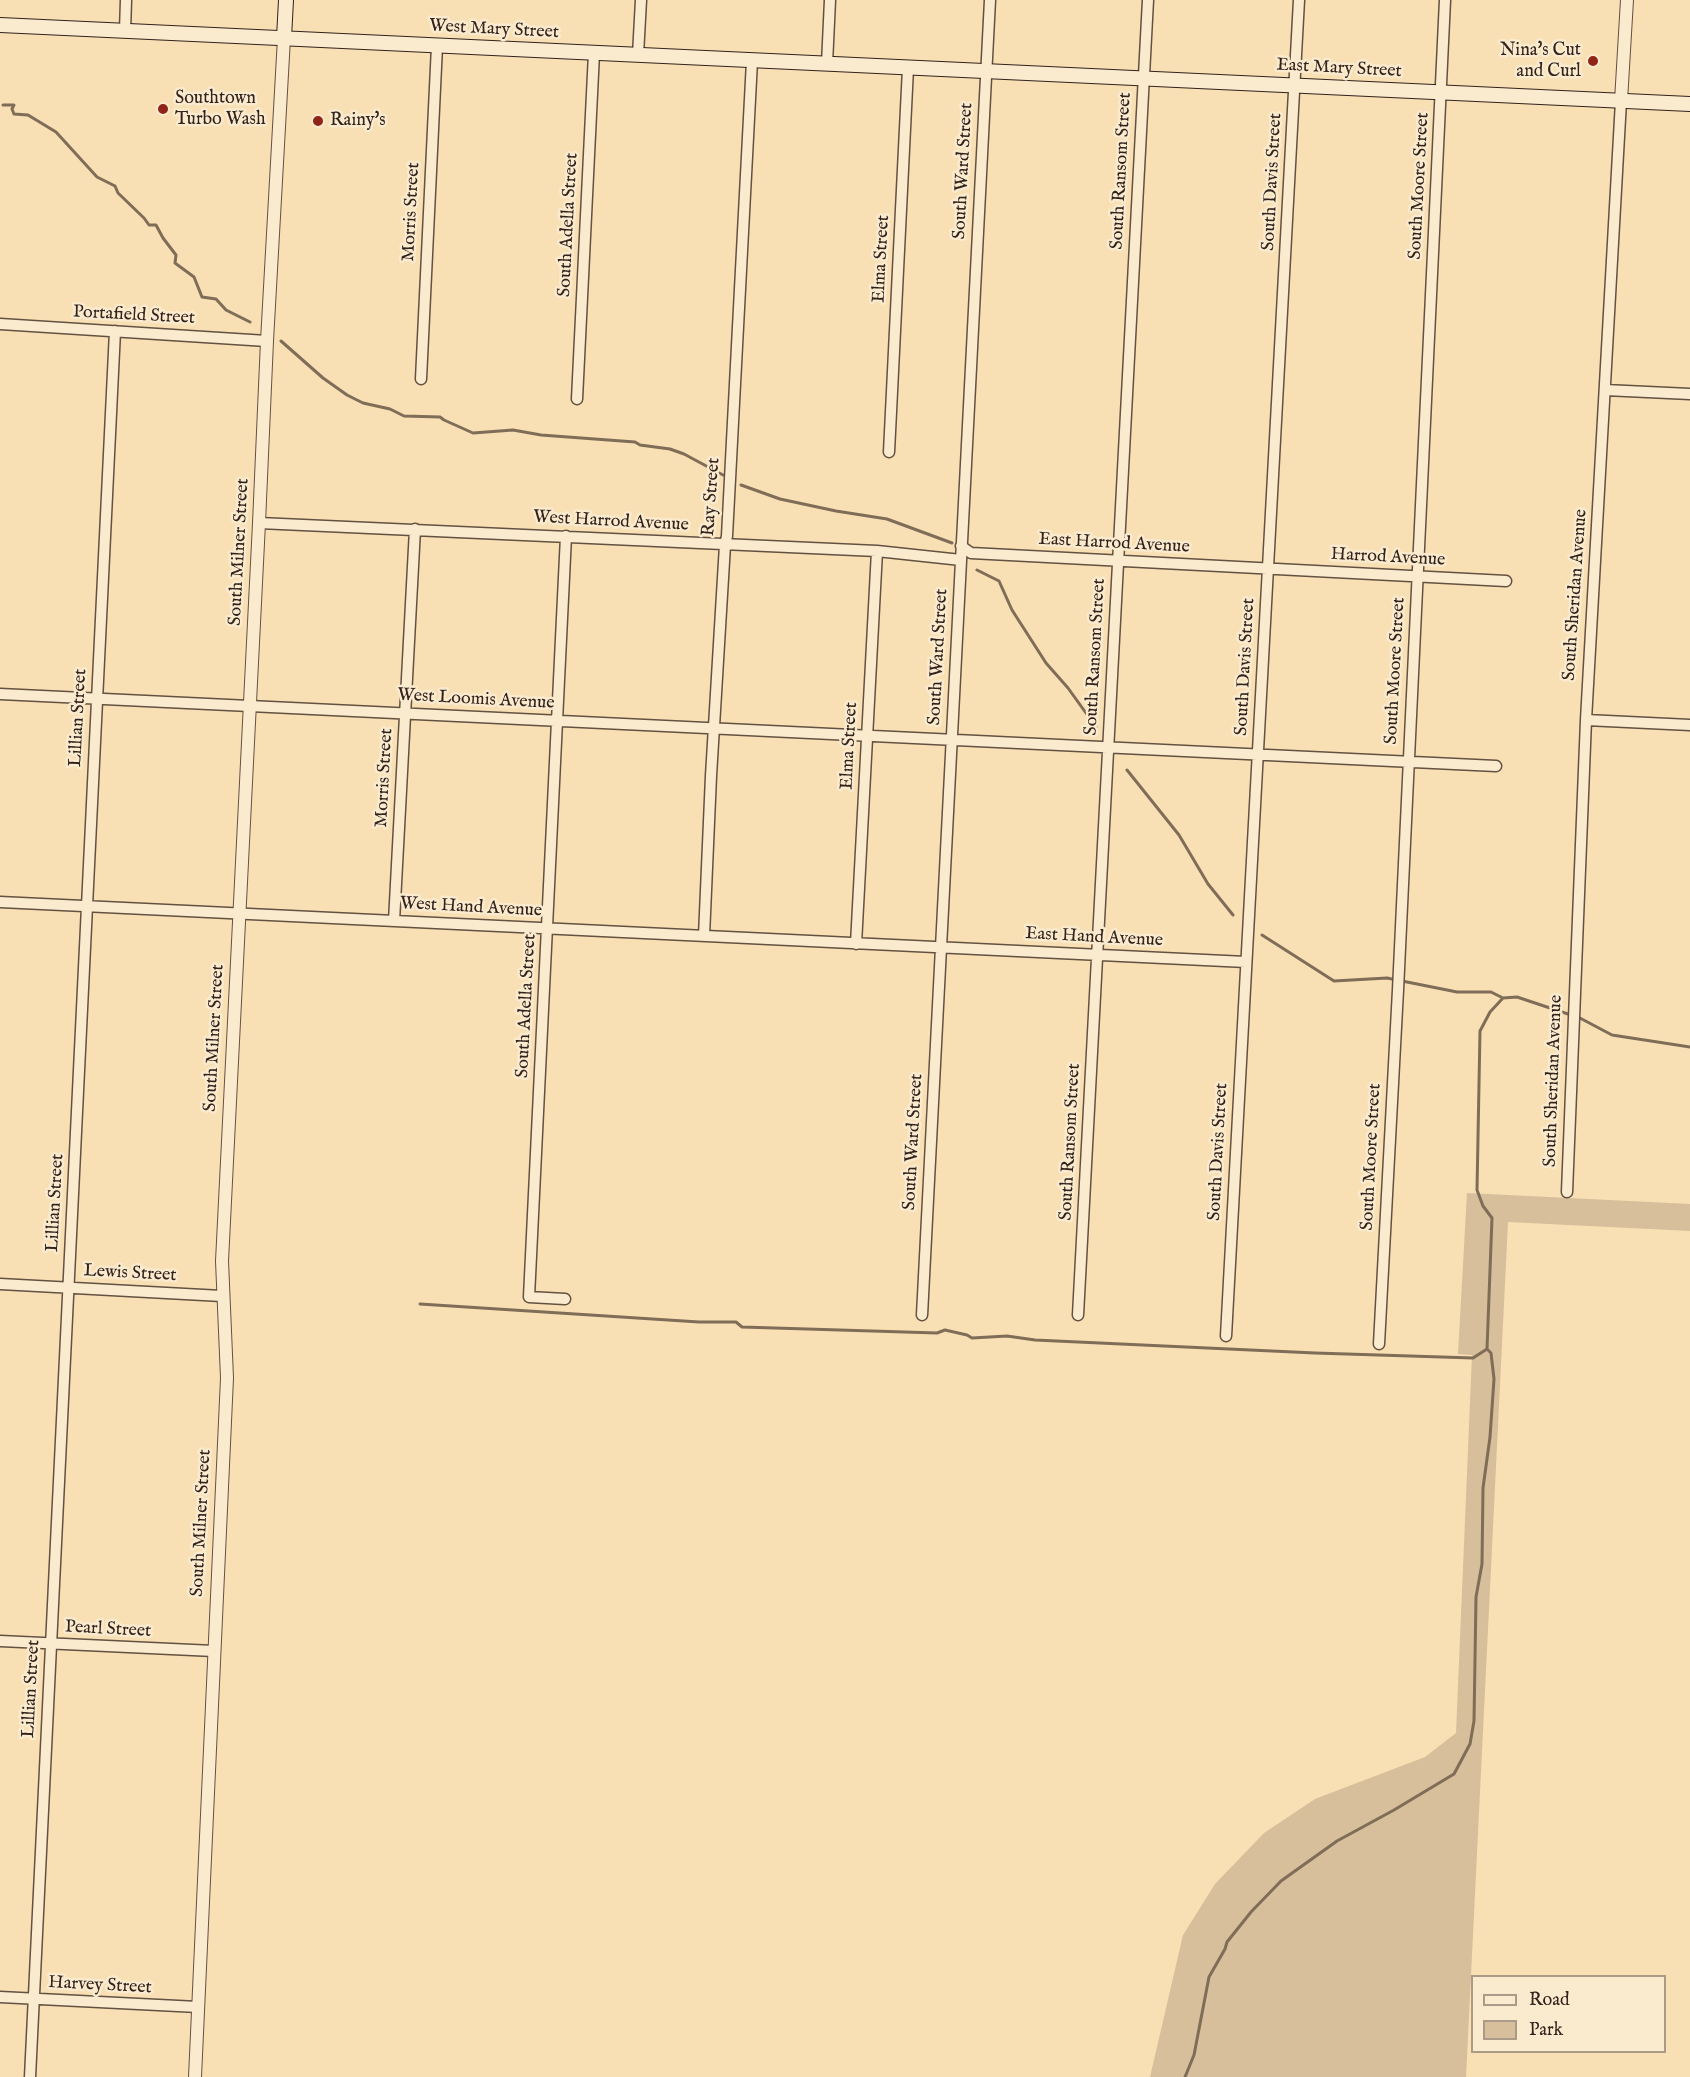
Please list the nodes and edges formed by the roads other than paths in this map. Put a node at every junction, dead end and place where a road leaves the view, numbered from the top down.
1 (126, 0) edge
2 (286, 0) edge
3 (641, 0) edge
4 (830, 0) edge
5 (990, 0) edge
6 (1148, 0) edge
7 (1299, 0) edge
8 (1445, 0) edge
9 (1627, 0) edge
10 (0, 25) edge
11 (125, 31) junction
12 (284, 38) junction
13 (436, 46) junction
14 (594, 53) junction
15 (638, 55) junction
16 (752, 61) junction
17 (827, 64) junction
18 (908, 68) junction
19 (986, 70) junction
20 (1144, 77) junction
21 (1294, 85) junction
22 (1441, 92) junction
23 (1621, 100) junction
24 (1690, 104) edge
25 (0, 324) edge
26 (115, 331) junction
27 (267, 341) junction
28 (421, 379) dead end
29 (1605, 390) junction
30 (1690, 394) edge
31 (577, 399) dead end
32 (889, 452) dead end
33 (259, 523) junction
34 (415, 529) junction
35 (566, 536) junction
36 (725, 544) junction
37 (961, 546) junction
38 (878, 550) junction
39 (961, 560) junction
40 (1118, 560) junction
41 (1268, 568) junction
42 (1417, 576) junction
43 (1506, 581) dead end
44 (0, 694) edge
45 (97, 699) junction
46 (250, 706) junction
47 (405, 713) junction
48 (557, 720) junction
49 (1586, 720) junction
50 (1690, 725) edge
51 (714, 728) junction
52 (867, 736) junction
53 (951, 739) junction
54 (1108, 746) junction
55 (1258, 755) junction
56 (1408, 762) junction
57 (1496, 766) dead end
58 (0, 902) edge
59 (87, 906) junction
60 (239, 914) junction
61 (394, 921) junction
62 (547, 928) junction
63 (704, 936) junction
64 (856, 944) junction
65 (940, 947) junction
66 (1097, 954) junction
67 (1246, 962) junction
68 (1568, 1192) dead end
69 (0, 1284) edge
70 (68, 1287) junction
71 (222, 1296) junction
72 (565, 1299) dead end
73 (921, 1315) dead end
74 (1078, 1315) dead end
75 (1226, 1336) dead end
76 (1379, 1344) dead end
77 (0, 1641) edge
78 (51, 1643) junction
79 (214, 1651) junction
80 (0, 1997) edge
81 (33, 1999) junction
82 (198, 2007) junction
83 (30, 2077) edge
84 (195, 2077) edge

1 - 11 street
2 - 12 main road, South Milner Street
3 - 15 street
4 - 17 street
5 - 19 street, South Ward Street
6 - 20 street, South Ransom Street
7 - 21 street, South Davis Street
8 - 22 street, South Moore Street
9 - 23 street, South Sheridan Avenue
10 - 11 main road, West Mary Street
11 - 12 main road, West Mary Street
12 - 13 main road, West Mary Street
12 - 27 street, South Milner Street
13 - 14 main road, West Mary Street
13 - 28 street, Morris Street
14 - 15 main road, West Mary Street
14 - 31 street, South Adella Street
15 - 16 main road, West Mary Street
16 - 17 main road, West Mary Street
16 - 36 street, Ray Street
17 - 18 main road, West Mary Street
18 - 19 main road, West Mary Street
18 - 32 street, Elma Street
19 - 20 main road, East Mary Street
19 - 37 street, South Ward Street
20 - 21 main road, East Mary Street
20 - 40 street, South Ransom Street
21 - 22 main road, East Mary Street
21 - 41 street, South Davis Street
22 - 23 main road, East Mary Street
22 - 42 street, South Moore Street
23 - 24 main road, East Mary Street
23 - 29 street, South Sheridan Avenue
25 - 26 street, Portafield Street
26 - 27 street, Portafield Street
26 - 45 street, Lillian Street
27 - 33 street, South Milner Street
29 - 30 street
29 - 49 street, South Sheridan Avenue
33 - 34 street, West Harrod Avenue
33 - 46 street, South Milner Street
34 - 35 street, West Harrod Avenue
34 - 47 street, Morris Street
35 - 36 street, West Harrod Avenue
35 - 48 street, South Adella Street
36 - 38 street, West Harrod Avenue
36 - 51 street, Ray Street
37 - 39 street, South Ward Street
37 - 40 street, East Harrod Avenue
38 - 39 street, West Harrod Avenue
38 - 52 street, Elma Street
39 - 53 street, South Ward Street
40 - 41 street, East Harrod Avenue
40 - 54 street, South Ransom Street
41 - 42 street, Harrod Avenue
41 - 55 street, South Davis Street
42 - 43 street, Harrod Avenue
42 - 56 street, South Moore Street
44 - 45 street, West Loomis Avenue
45 - 46 street, West Loomis Avenue
45 - 59 street, Lillian Street
46 - 47 street, West Loomis Avenue
46 - 60 street, South Milner Street
47 - 48 street, West Loomis Avenue
47 - 61 street, Morris Street
48 - 51 street, West Loomis Avenue
48 - 62 street, South Adella Street
49 - 50 street
49 - 68 street, South Sheridan Avenue
51 - 52 street, West Loomis Avenue
51 - 63 street, Ray Street
52 - 53 street, West Loomis Avenue
52 - 64 street, Elma Street
53 - 54 street, West Loomis Avenue
53 - 65 street, South Ward Street
54 - 55 street, West Loomis Avenue
54 - 66 street, South Ransom Street
55 - 56 street, West Loomis Avenue
55 - 67 street, South Davis Street
56 - 57 street, West Loomis Avenue
56 - 76 street, South Moore Street
58 - 59 street, West Hand Avenue
59 - 60 street, West Hand Avenue
59 - 70 street, Lillian Street
60 - 61 street, West Hand Avenue
60 - 71 street, South Milner Street
61 - 62 street, West Hand Avenue
62 - 63 street, West Hand Avenue
62 - 72 street, South Adella Street
63 - 64 street, West Hand Avenue
64 - 65 street, West Hand Avenue
65 - 66 street, East Hand Avenue
65 - 73 street, South Ward Street
66 - 67 street, East Hand Avenue
66 - 74 street, South Ransom Street
67 - 75 street, South Davis Street
69 - 70 street, Lewis Street
70 - 71 street, Lewis Street
70 - 78 street, Lillian Street
71 - 79 street, South Milner Street
77 - 78 street, Pearl Street
78 - 79 street, Pearl Street
78 - 81 street, Lillian Street
79 - 82 street, South Milner Street
80 - 81 street, Harvey Street
81 - 82 street, Harvey Street
81 - 83 street, Lillian Street
82 - 84 street, South Milner Street

